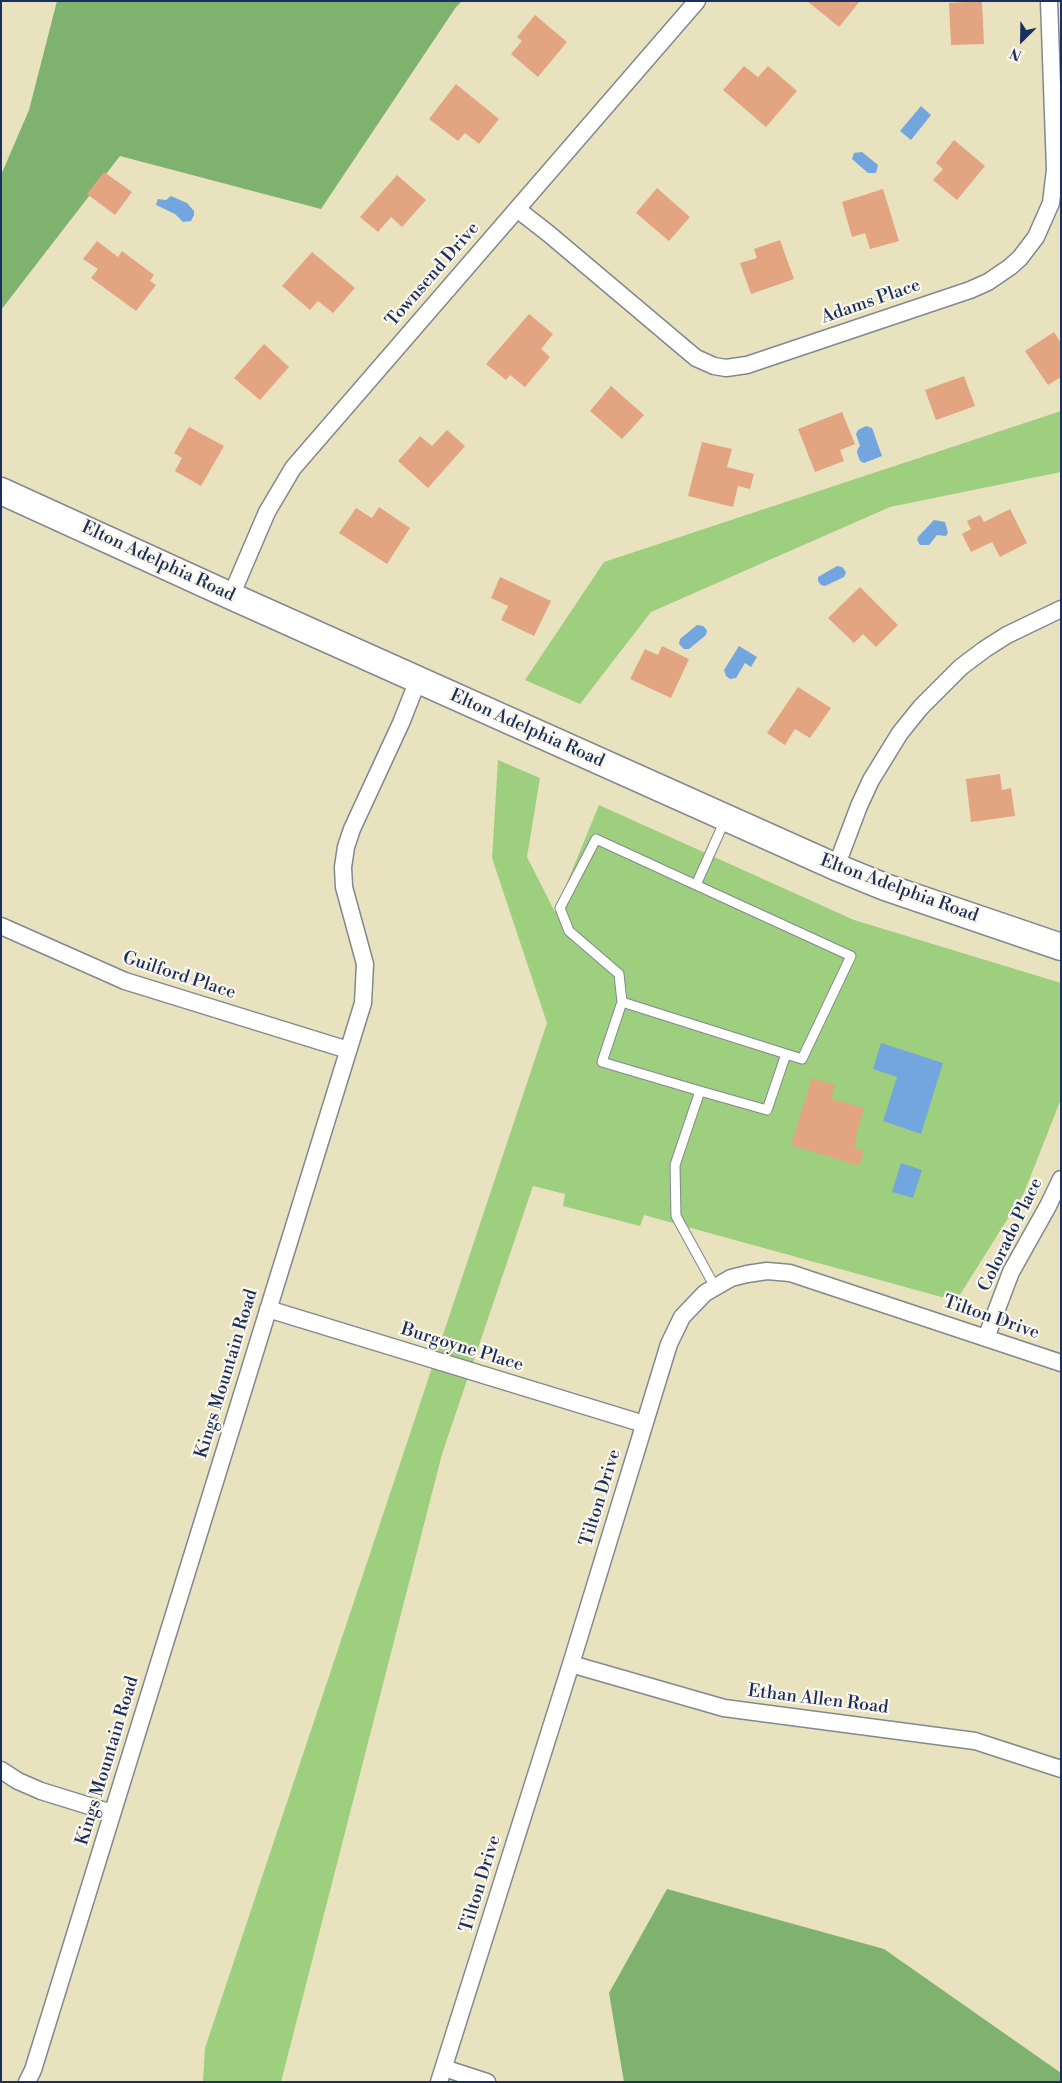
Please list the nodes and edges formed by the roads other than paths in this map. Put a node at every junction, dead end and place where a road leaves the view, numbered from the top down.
1 (697, 1) edge
2 (1049, 1) edge
3 (517, 209) junction
4 (1, 491) edge
5 (231, 596) junction
6 (1061, 609) edge
7 (418, 680) junction
8 (726, 818) junction
9 (836, 867) junction
10 (696, 885) junction
11 (1, 926) edge
12 (1061, 947) edge
13 (622, 1002) junction
14 (348, 1050) junction
15 (786, 1054) junction
16 (700, 1091) junction
17 (1061, 1179) edge
18 (715, 1287) junction
19 (268, 1309) junction
20 (986, 1338) junction
21 (1061, 1363) edge
22 (644, 1424) junction
23 (571, 1664) junction
24 (1061, 1769) edge
25 (1, 1770) edge
26 (112, 1813) junction
27 (442, 2075) edge
28 (28, 2082) edge
29 (486, 2082) edge

1 - 3 street, Townsend Drive
2 - 3 street, Adams Place
3 - 5 street, Townsend Drive
4 - 5 main road, Elton Adelphia Road
5 - 7 main road, Elton Adelphia Road
6 - 9 street
7 - 8 main road, Elton Adelphia Road
7 - 14 street, Kings Mountain Road
8 - 9 main road, Elton Adelphia Road
8 - 10 lane
9 - 12 main road, Elton Adelphia Road
10 - 13 lane
10 - 15 lane
11 - 14 street, Guilford Place
13 - 15 lane
13 - 16 lane
14 - 19 street, Kings Mountain Road
15 - 16 lane
16 - 18 lane
17 - 20 street, Colorado Place
18 - 20 street, Tilton Drive
18 - 22 street, Tilton Drive
19 - 22 street, Burgoyne Place
19 - 26 street, Kings Mountain Road
20 - 21 street, Tilton Drive
22 - 23 street, Tilton Drive
23 - 24 street, Ethan Allen Road
23 - 27 street, Tilton Drive
25 - 26 street
26 - 28 street, Kings Mountain Road
27 - 29 street

